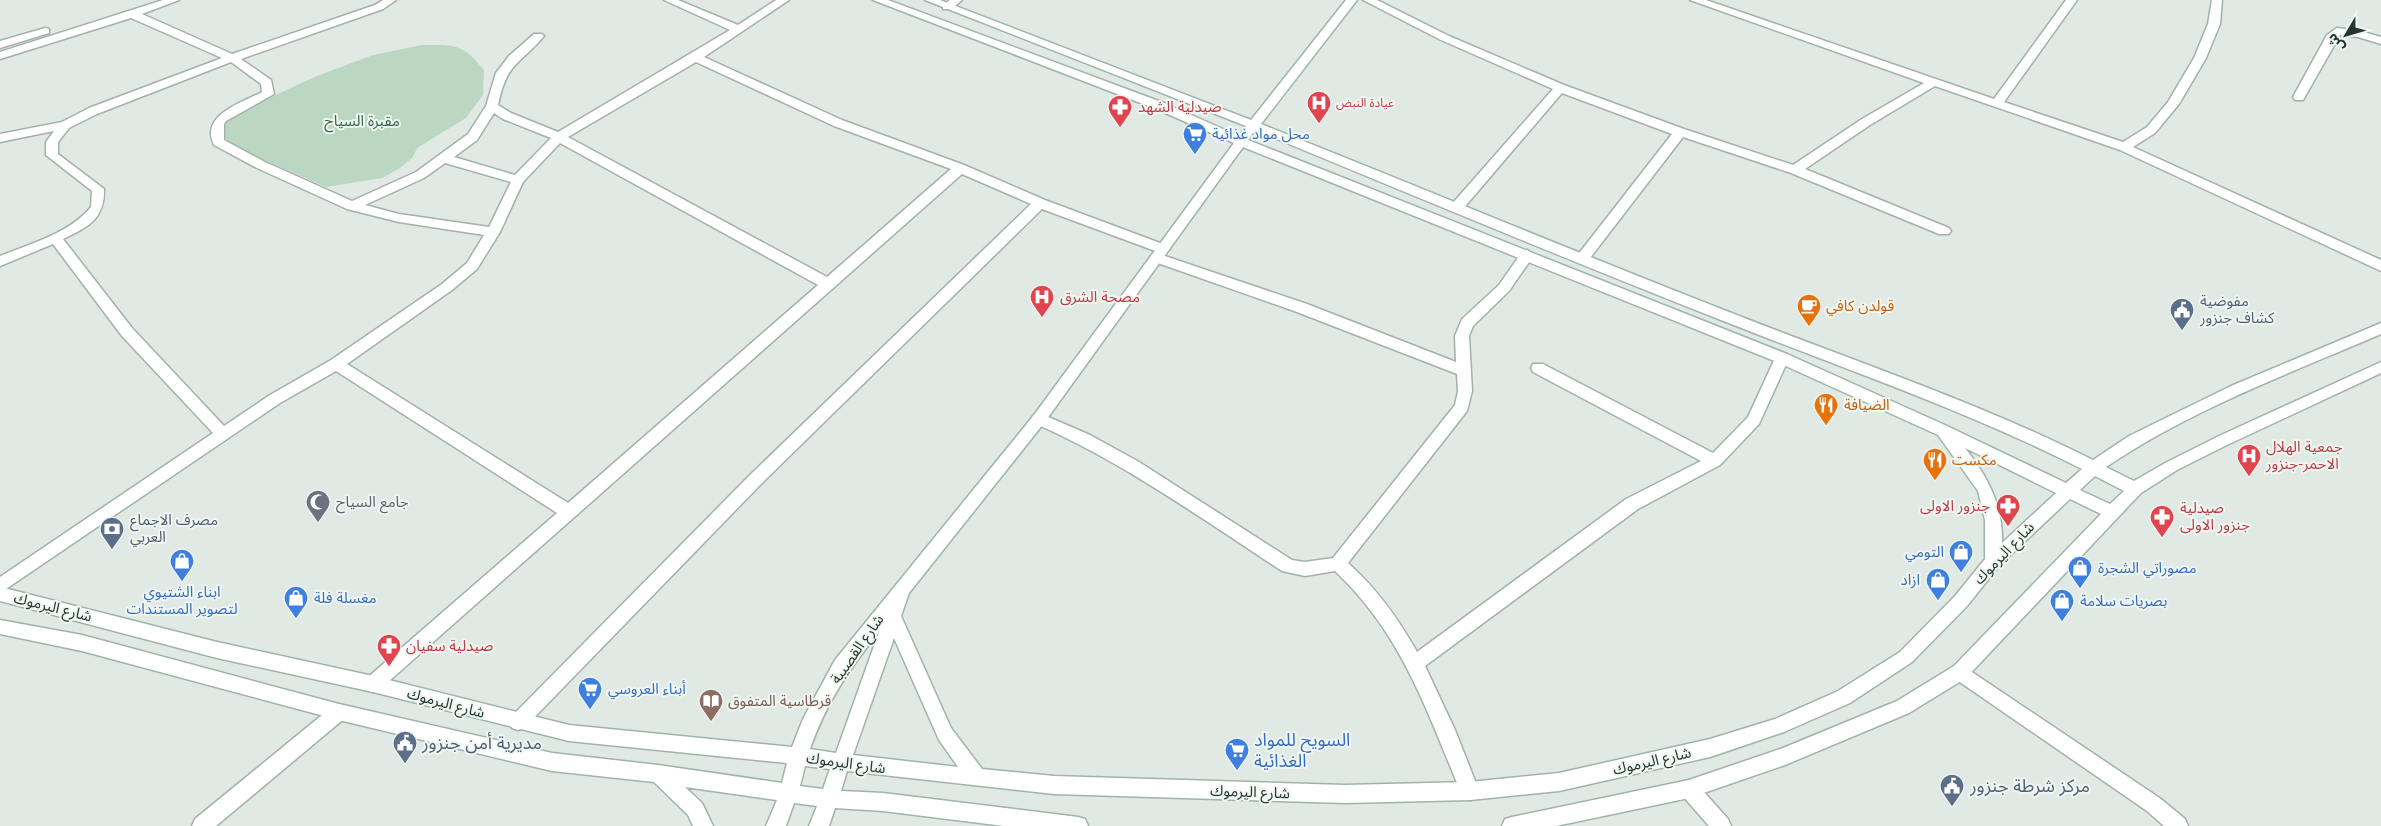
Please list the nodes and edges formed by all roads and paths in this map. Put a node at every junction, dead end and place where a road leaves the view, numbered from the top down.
1 (144, 0) edge
2 (174, 0) edge
3 (391, 0) edge
4 (670, 0) edge
5 (784, 0) edge
6 (878, 0) edge
7 (930, 0) edge
8 (1352, 0) edge
9 (1368, 0) edge
10 (1695, 0) edge
11 (2072, 0) edge
12 (2217, 0) edge
13 (952, 3) edge
14 (132, 14) junction
15 (737, 29) junction
16 (538, 36) dead end
17 (2381, 41) edge
18 (0, 45) edge
19 (0, 56) edge
20 (696, 57) junction
21 (232, 58) junction
22 (1934, 82) junction
23 (1560, 88) junction
24 (2299, 97) dead end
25 (1998, 102) junction
26 (492, 106) junction
27 (65, 125) junction
28 (1253, 125) junction
29 (1680, 132) junction
30 (559, 137) junction
31 (0, 138) edge
32 (1242, 142) junction
33 (2124, 147) junction
34 (443, 158) junction
35 (960, 168) junction
36 (1795, 170) junction
37 (518, 180) junction
38 (1040, 203) junction
39 (352, 206) junction
40 (1457, 207) junction
41 (1944, 231) dead end
42 (493, 232) junction
43 (55, 238) junction
44 (1160, 253) junction
45 (1527, 255) junction
46 (1582, 259) junction
47 (0, 261) edge
48 (2381, 266) edge
49 (828, 284) junction
50 (2381, 328) edge
51 (1782, 358) junction
52 (336, 364) junction
53 (2381, 367) edge
54 (1538, 368) dead end
55 (1465, 371) junction
56 (1039, 419) junction
57 (1942, 430) junction
58 (223, 434) junction
59 (1715, 461) junction
60 (2093, 468) junction
61 (2135, 489) junction
62 (2069, 491) junction
63 (569, 512) junction
64 (2111, 512) junction
65 (1993, 561) junction
66 (1338, 564) junction
67 (0, 586) edge
68 (903, 587) junction
69 (0, 594) edge
70 (894, 619) junction
71 (0, 627) edge
72 (1414, 664) junction
73 (1960, 672) junction
74 (373, 684) junction
75 (339, 712) junction
76 (518, 722) junction
77 (798, 756) junction
78 (843, 762) junction
79 (658, 774) junction
80 (977, 778) junction
81 (1689, 789) junction
82 (1470, 791) junction
83 (789, 793) junction
84 (829, 799) junction
85 (202, 826) edge
86 (703, 826) edge
87 (776, 826) edge
88 (819, 826) edge
89 (1078, 826) edge
90 (1512, 826) edge
91 (1721, 826) edge
92 (2178, 826) edge

1 - 18 street
2 - 14 street
3 - 21 street
4 - 15 street
5 - 15 street
6 - 32 street
7 - 13 street
8 - 28 street, شارع القصيبة
9 - 23 street
10 - 22 street
11 - 25 street
12 - 33 street
13 - 28 street
14 - 19 street
14 - 21 street
15 - 20 street
16 - 26 street
17 - 24 street
20 - 30 street
20 - 35 street
21 - 27 street
21 - 39 street
22 - 25 street
22 - 36 street
23 - 29 street
23 - 40 street
25 - 33 street
26 - 30 street
26 - 34 street
27 - 31 street
27 - 43 street
28 - 32 street, شارع القصيبة
28 - 40 street
29 - 36 street
29 - 46 street
30 - 37 street
30 - 49 street
32 - 44 street, شارع القصيبة
32 - 45 street
33 - 48 street
34 - 37 street
34 - 39 street
35 - 38 street
35 - 49 street
36 - 41 street
37 - 42 street
38 - 44 street
38 - 76 street
39 - 42 street
40 - 46 street
42 - 52 street
43 - 47 street
43 - 58 street
44 - 55 street
44 - 56 street, شارع القصيبة
45 - 51 street
45 - 55 street
46 - 60 street
49 - 63 street
50 - 60 street, شارع اليرموك
51 - 57 street
51 - 59 street
52 - 58 street
52 - 63 street
53 - 61 street
54 - 59 street
55 - 66 street
56 - 66 street
56 - 68 street, شارع القصيبة
57 - 62 street
57 - 65 street
58 - 67 street
59 - 72 street
60 - 61 street
60 - 62 street, شارع اليرموك
61 - 64 street
62 - 64 street
62 - 65 street, شارع اليرموك
63 - 74 street
64 - 73 street
65 - 82 street, شارع اليرموك
66 - 72 street
68 - 70 street
68 - 77 street, شارع القصيبة
69 - 74 street, شارع اليرموك
70 - 78 street
70 - 80 street
71 - 75 street, شارع اليرموك
72 - 82 street
73 - 81 street
73 - 92 street
74 - 76 street, شارع اليرموك
75 - 79 street, شارع اليرموك
75 - 85 street
76 - 77 street, شارع اليرموك
77 - 78 street, شارع اليرموك
77 - 83 street, شارع القصيبة
78 - 80 street, شارع اليرموك
78 - 84 street
79 - 83 street, شارع اليرموك
79 - 86 street
80 - 82 street, شارع اليرموك
81 - 90 street
81 - 91 street
83 - 84 street, شارع اليرموك
83 - 87 street, شارع القصيبة
84 - 88 street
84 - 89 street, شارع اليرموك

